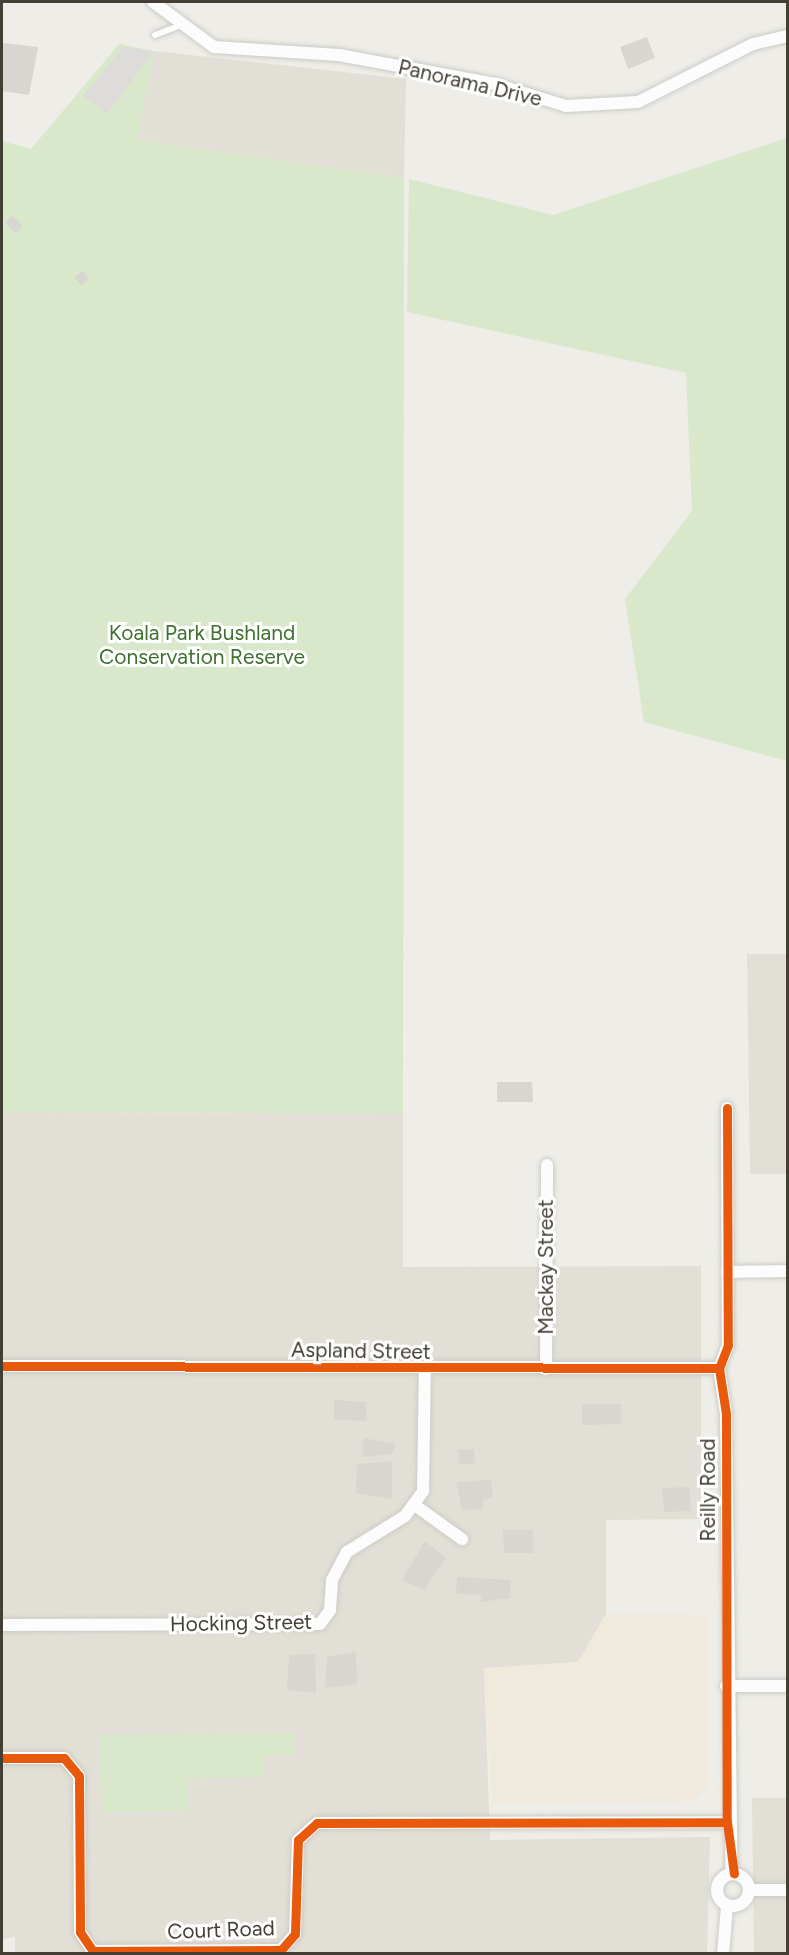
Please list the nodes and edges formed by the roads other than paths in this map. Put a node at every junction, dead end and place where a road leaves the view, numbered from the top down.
1 (153, 2) edge
2 (179, 26) junction
3 (155, 35) dead end
4 (788, 36) edge
5 (727, 1108) dead end
6 (547, 1165) dead end
7 (788, 1271) edge
8 (727, 1272) junction
9 (2, 1366) edge
10 (719, 1368) junction
11 (425, 1369) junction
12 (546, 1369) junction
13 (416, 1506) junction
14 (462, 1539) dead end
15 (2, 1625) edge
16 (726, 1686) junction
17 (788, 1686) edge
18 (2, 1758) edge
19 (727, 1822) junction
20 (732, 1874) junction
21 (749, 1890) junction
22 (788, 1890) edge
23 (727, 1905) junction
24 (723, 1953) edge

1 - 2 street, Panorama Drive
2 - 3 lane
2 - 4 street, Panorama Drive
5 - 8 street, Reilly Road
6 - 12 street, Mackay Street
7 - 8 street
8 - 10 street, Reilly Road
9 - 11 street, Aspland Street
10 - 12 street, Aspland Street
10 - 16 street, Reilly Road
11 - 12 street, Aspland Street
11 - 13 street
13 - 14 street
13 - 15 street, Hocking Street
16 - 17 street
16 - 19 street, Reilly Road
18 - 19 street, Court Road
19 - 20 street, Reilly Road
20 - 21 street
20 - 23 street
21 - 22 street
21 - 23 street
23 - 24 street

